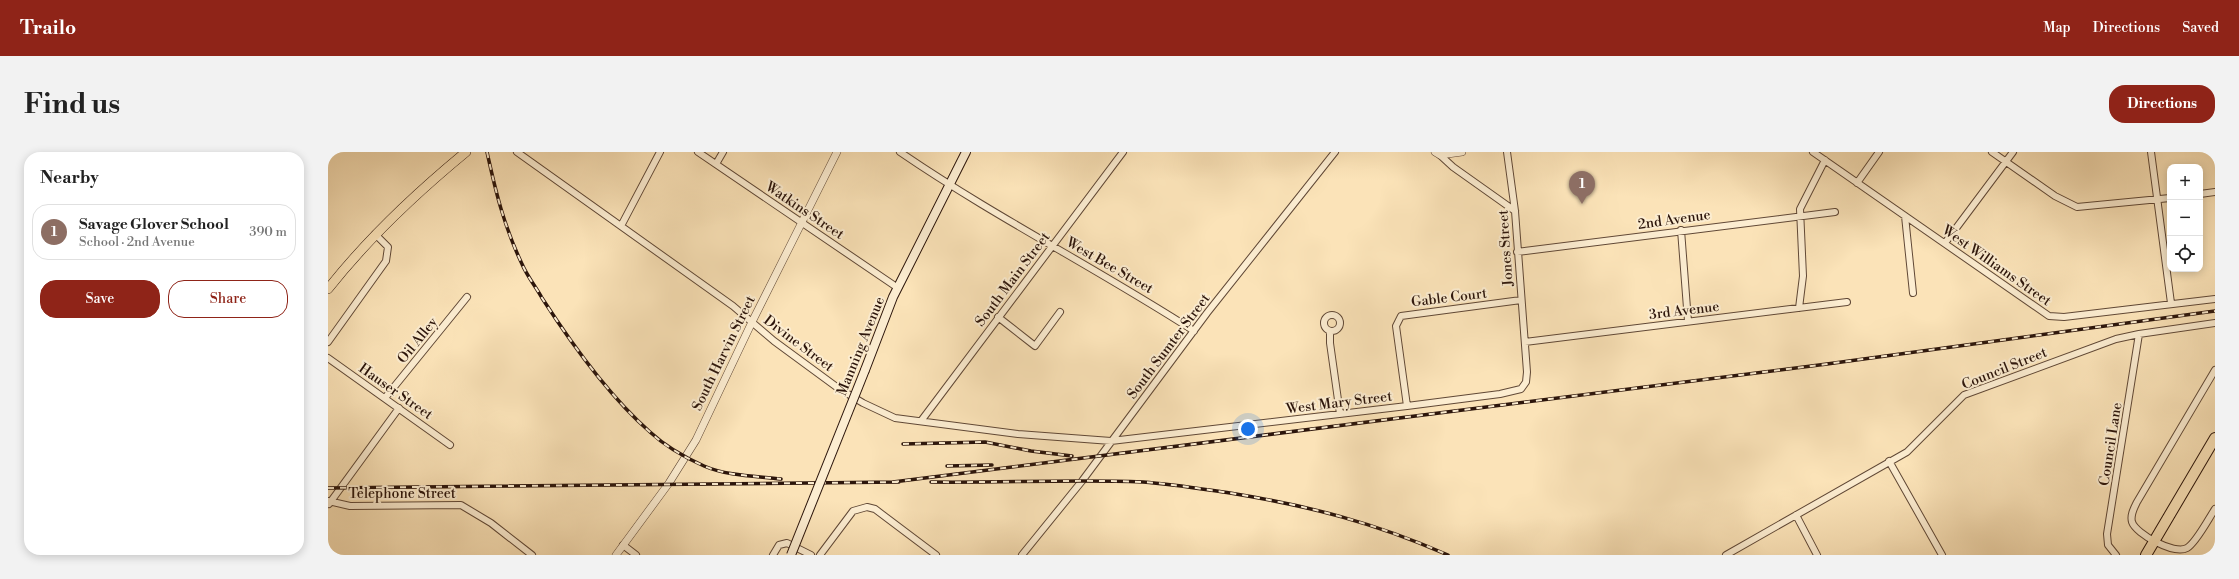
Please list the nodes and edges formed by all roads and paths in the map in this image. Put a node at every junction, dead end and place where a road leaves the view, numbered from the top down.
1 (466, 152) edge
2 (517, 152) edge
3 (660, 152) edge
4 (698, 152) edge
5 (723, 152) edge
6 (838, 152) edge
7 (901, 152) edge
8 (966, 152) edge
9 (1123, 152) edge
10 (1335, 152) edge
11 (1462, 152) edge
12 (1508, 152) edge
13 (1813, 152) edge
14 (1879, 152) edge
15 (1992, 152) edge
16 (2013, 152) edge
17 (2151, 152) edge
18 (1438, 153) edge
19 (1825, 160) junction
20 (2006, 161) junction
21 (716, 164) junction
22 (1857, 183) junction
23 (949, 185) junction
24 (2215, 192) edge
25 (2203, 194) edge
26 (2167, 198) edge
27 (2158, 199) junction
28 (1515, 211) junction
29 (1835, 212) dead end
30 (1799, 216) junction
31 (1905, 216) junction
32 (802, 222) junction
33 (621, 226) junction
34 (1681, 230) junction
35 (375, 234) junction
36 (1944, 243) junction
37 (1053, 245) junction
38 (1517, 252) junction
39 (328, 288) edge
40 (898, 288) junction
41 (1913, 293) dead end
42 (467, 297) dead end
43 (2215, 299) edge
44 (1521, 300) junction
45 (1847, 302) dead end
46 (2171, 303) junction
47 (1799, 308) junction
48 (1060, 312) dead end
49 (998, 317) junction
50 (1688, 321) junction
51 (752, 322) junction
52 (2215, 324) edge
53 (1194, 331) junction
54 (1330, 331) dead end
55 (2139, 334) junction
56 (328, 342) edge
57 (1525, 342) junction
58 (328, 358) edge
59 (2215, 370) edge
60 (385, 398) junction
61 (1407, 406) junction
62 (399, 408) junction
63 (1340, 414) junction
64 (921, 422) junction
65 (2215, 438) edge
66 (1111, 441) junction
67 (450, 445) dead end
68 (1889, 461) junction
69 (329, 503) edge
70 (2215, 510) edge
71 (1796, 515) junction
72 (2155, 541) junction
73 (623, 545) junction
74 (532, 555) edge
75 (616, 555) edge
76 (636, 555) edge
77 (773, 555) edge
78 (791, 555) edge
79 (811, 555) edge
80 (820, 555) edge
81 (936, 555) edge
82 (1022, 555) edge
83 (1726, 555) edge
84 (1817, 555) edge
85 (1942, 555) edge
86 (2116, 555) edge
87 (2146, 555) edge

1 - 35 main road
2 - 33 street, Divine Street
3 - 33 street
4 - 21 street, Watkins Street
5 - 21 street
6 - 32 street, South Harvin Street
7 - 23 street, West Bee Street
8 - 23 main road, Manning Avenue
9 - 37 street, South Main Street
10 - 53 street, South Sumter Street
11 - 18 street
12 - 28 street, Jones Street
13 - 19 street, West Williams Street
14 - 22 street
15 - 20 street
16 - 20 street
17 - 27 street
18 - 28 street
19 - 22 street, West Williams Street
19 - 30 street
20 - 27 street
20 - 36 street
21 - 32 street, Watkins Street
22 - 31 street, West Williams Street
23 - 37 street, West Bee Street
23 - 40 main road, Manning Avenue
24 - 25 street
26 - 27 street
27 - 46 street
28 - 38 street, Jones Street
29 - 30 street, 2nd Avenue
30 - 34 street, 2nd Avenue
30 - 47 street
31 - 36 street, West Williams Street
31 - 41 street
32 - 40 street, Watkins Street
32 - 51 street, South Harvin Street
33 - 51 street, Divine Street
34 - 38 street, 2nd Avenue
34 - 50 street
35 - 39 main road
35 - 56 street
36 - 46 street, West Williams Street
37 - 49 street, South Main Street
37 - 53 street, West Bee Street
38 - 44 street, Jones Street
40 - 78 main road, Manning Avenue, bridge
42 - 60 street, Oil Alley
43 - 46 street, West Williams Street
44 - 57 street, Jones Street
44 - 61 street, Gable Court
45 - 47 street, 3rd Avenue
47 - 50 street, 3rd Avenue
48 - 49 street
49 - 64 street, South Main Street
50 - 57 street, 3rd Avenue
51 - 64 street, Divine Street
51 - 73 street, South Harvin Street
52 - 55 street, Council Street
53 - 66 street, South Sumter Street
54 - 63 street
55 - 68 street, Council Street
55 - 86 street, Council Lane
57 - 61 street, West Mary Street
58 - 60 street, Hauser Street
59 - 72 street
60 - 62 street, Hauser Street
61 - 63 street, West Mary Street
62 - 67 street, Hauser Street
62 - 69 street
63 - 66 street, West Mary Street
64 - 66 street, Divine Street
65 - 72 highway
66 - 82 street, South Sumter Street
68 - 71 street, Council Street
68 - 85 street
69 - 74 street, Telephone Street
70 - 72 street
71 - 83 street, Council Street
71 - 84 street
72 - 87 highway
73 - 75 street, South Harvin Street
73 - 76 street
77 - 79 street
80 - 81 street

